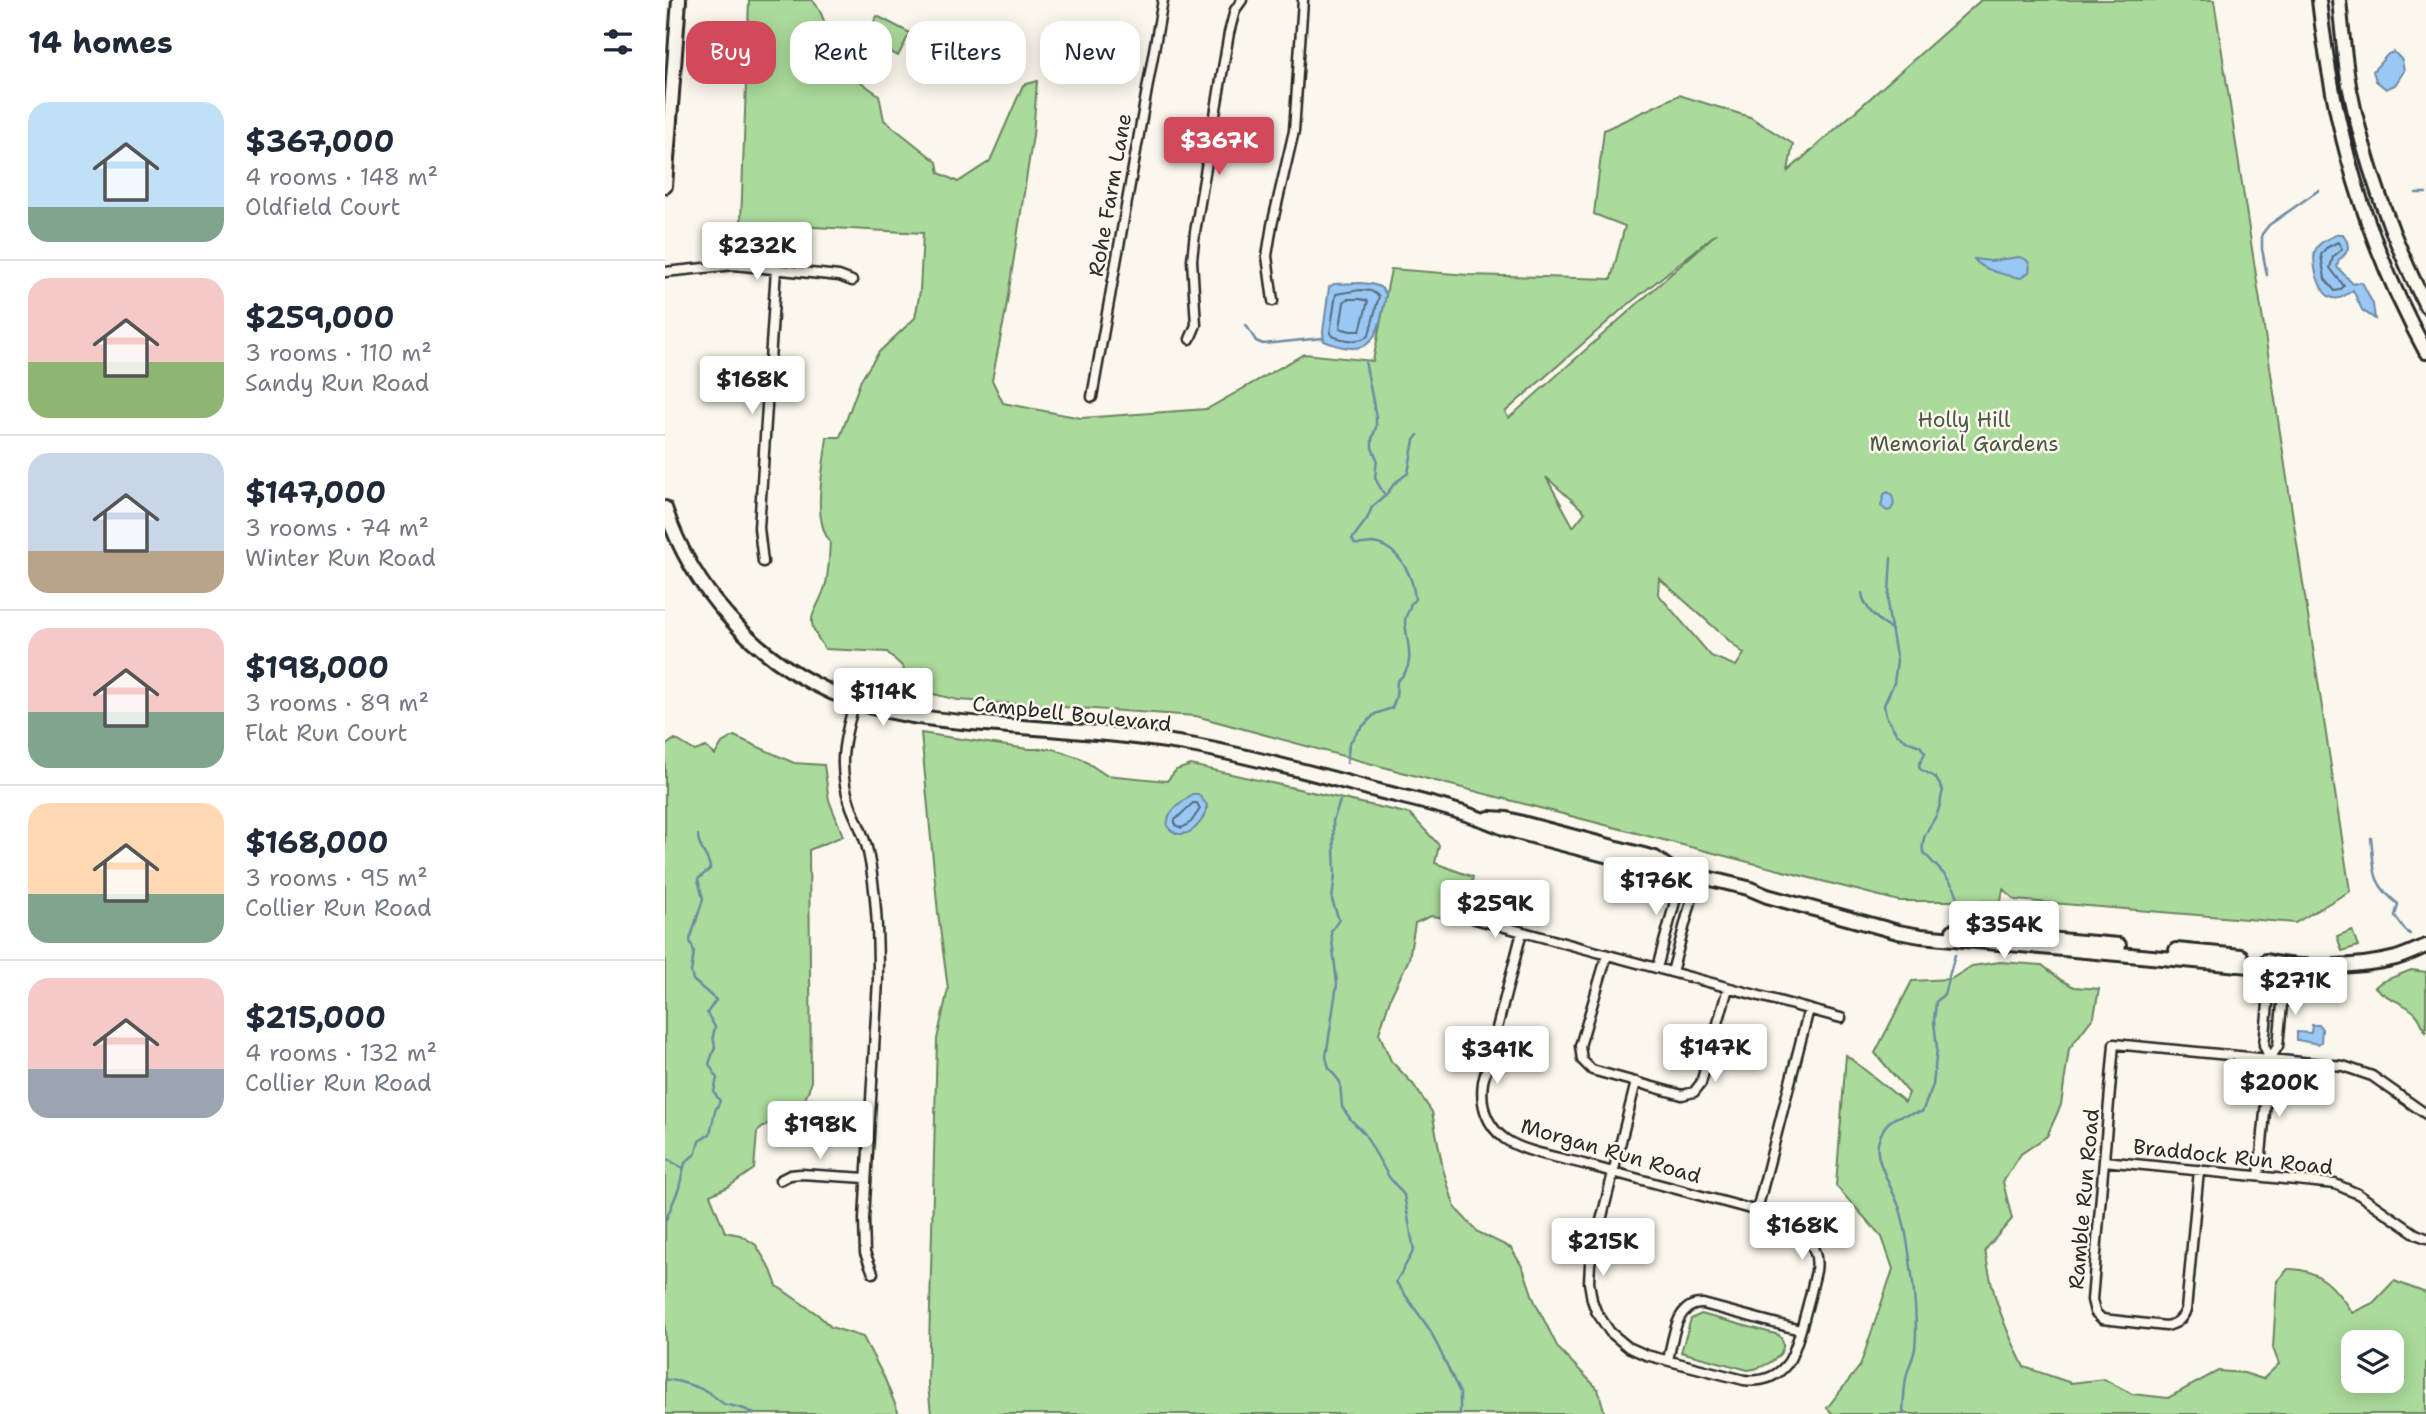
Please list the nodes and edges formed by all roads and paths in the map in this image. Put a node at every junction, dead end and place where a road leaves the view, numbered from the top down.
1 (679, 0) edge
2 (1163, 0) edge
3 (1242, 0) edge
4 (1303, 0) edge
5 (2319, 0) edge
6 (2339, 0) edge
7 (665, 186) edge
8 (776, 269) junction
9 (665, 272) edge
10 (852, 281) dead end
11 (1273, 301) dead end
12 (2426, 306) edge
13 (1190, 339) dead end
14 (2426, 352) edge
15 (1092, 397) dead end
16 (665, 509) edge
17 (763, 562) dead end
18 (855, 702) junction
19 (1683, 872) junction
20 (1698, 876) junction
21 (1475, 919) dead end
22 (1522, 932) junction
23 (2426, 946) edge
24 (1607, 955) junction
25 (2272, 963) junction
26 (2286, 964) junction
27 (1657, 968) junction
28 (1672, 972) junction
29 (1728, 988) junction
30 (1809, 1009) junction
31 (1841, 1018) dead end
32 (2270, 1059) junction
33 (1636, 1082) junction
34 (2426, 1114) edge
35 (2104, 1161) junction
36 (2199, 1170) junction
37 (1613, 1171) junction
38 (2259, 1176) junction
39 (866, 1178) junction
40 (779, 1180) dead end
41 (1757, 1210) junction
42 (2426, 1238) edge
43 (873, 1273) dead end
44 (1800, 1330) junction
45 (1668, 1360) junction

1 - 7 street
2 - 15 street, Rohe Farm Lane
3 - 13 street
4 - 11 street
5 - 14 street
6 - 12 street
8 - 9 street
8 - 10 street
8 - 17 street
16 - 18 street, Campbell Boulevard
18 - 19 street, Campbell Boulevard
18 - 39 street
19 - 20 street, Campbell Boulevard
19 - 27 street
20 - 25 street, Campbell Boulevard
20 - 28 street
21 - 22 street
22 - 24 street
22 - 37 street, Morgan Run Road
23 - 26 street, Campbell Boulevard
24 - 27 street
24 - 33 street
25 - 26 street, Campbell Boulevard
25 - 32 street
26 - 32 street
27 - 28 street
28 - 29 street
29 - 30 street
29 - 33 street
30 - 31 street
30 - 41 street
32 - 34 street
32 - 35 street, Ramble Run Road
32 - 38 street
33 - 37 street, Morgan Run Road
35 - 36 street, Braddock Run Road
35 - 36 street, Ramble Run Road
36 - 38 street, Braddock Run Road
37 - 41 street, Morgan Run Road
37 - 45 street, Morgan Run Road
38 - 42 street, Braddock Run Road
39 - 40 street
39 - 43 street
41 - 44 street, Morgan Run Road
44 - 45 street, Morgan Run Road
44 - 45 street

